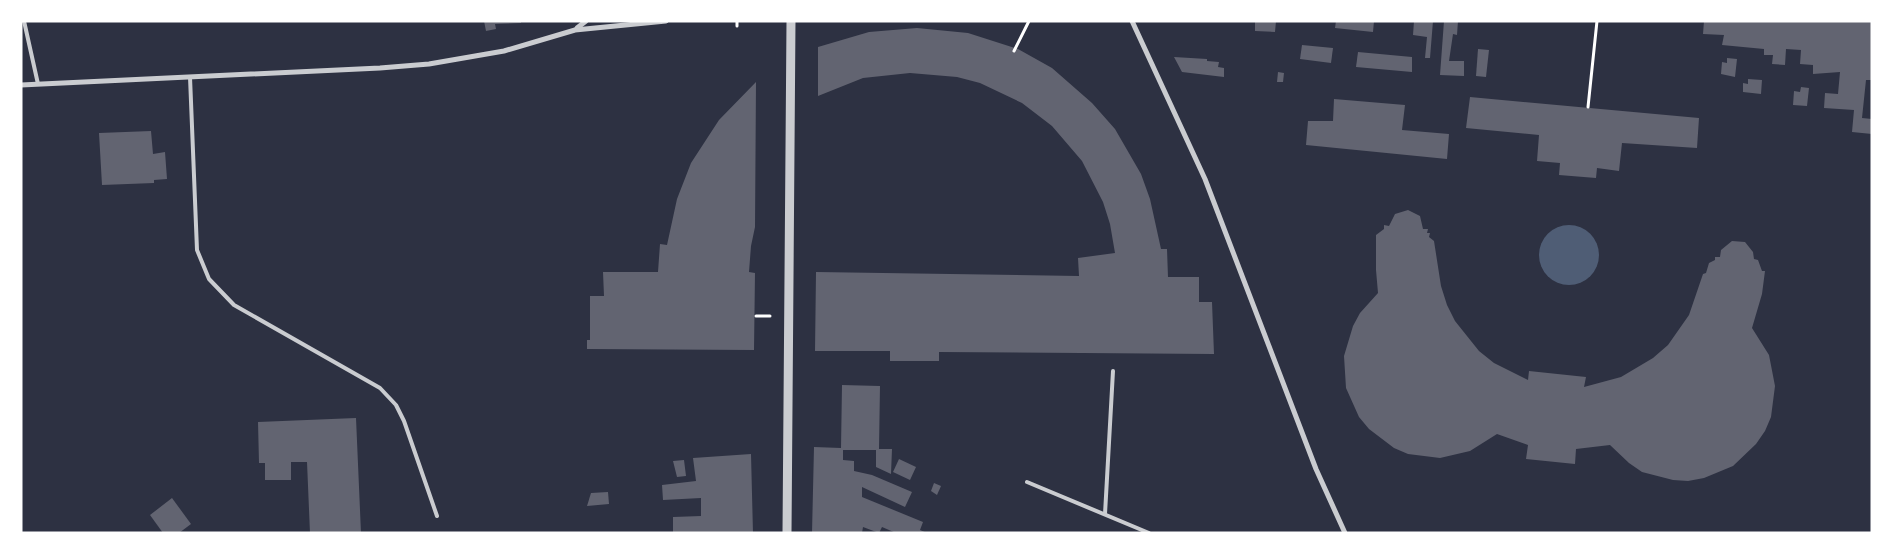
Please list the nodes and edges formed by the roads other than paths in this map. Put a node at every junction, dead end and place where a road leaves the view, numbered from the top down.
1 (24, 21) edge
2 (586, 21) edge
3 (666, 21) edge
4 (791, 21) edge
5 (1132, 21) edge
6 (575, 30) junction
7 (190, 77) junction
8 (38, 84) junction
9 (21, 85) edge
10 (1113, 371) dead end
11 (1027, 482) dead end
12 (1105, 514) junction
13 (437, 516) dead end
14 (787, 533) edge
15 (1149, 533) edge
16 (1345, 533) edge

1 - 8 lane
2 - 6 street
3 - 6 street
4 - 14 street
5 - 16 street
6 - 7 street
7 - 8 street
7 - 13 lane
8 - 9 street
10 - 12 lane
11 - 12 lane
12 - 15 lane

